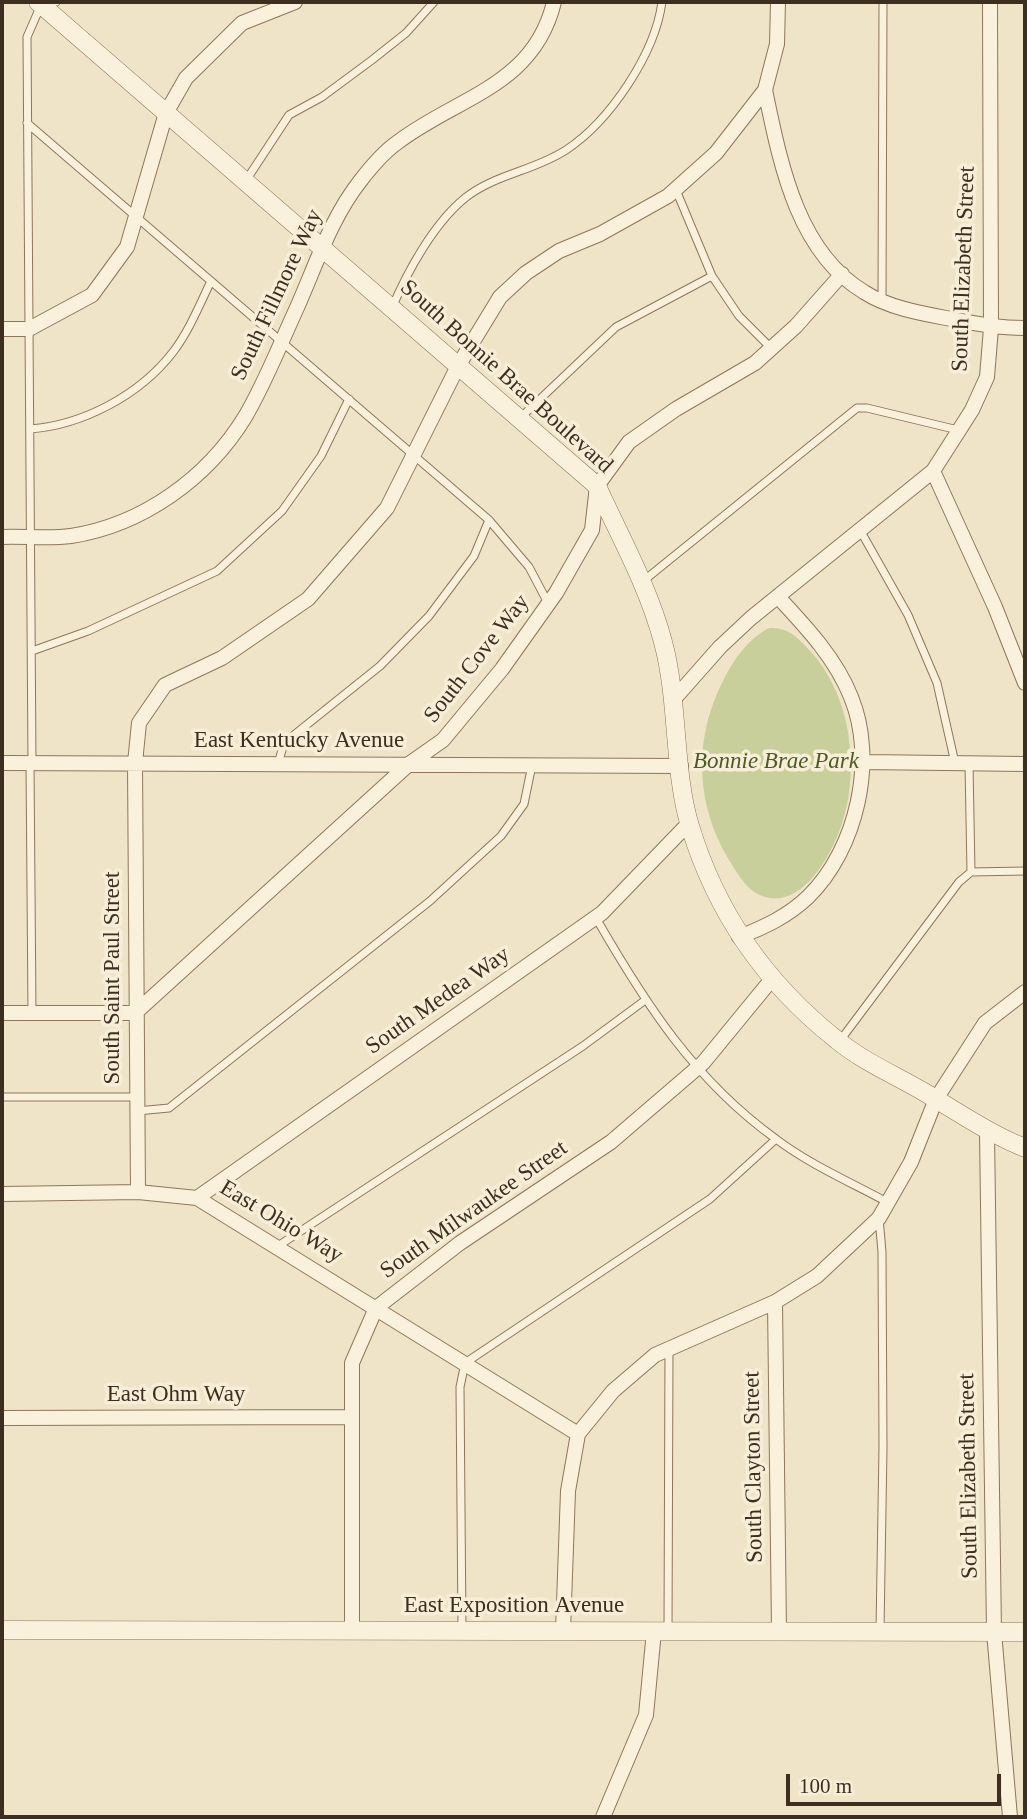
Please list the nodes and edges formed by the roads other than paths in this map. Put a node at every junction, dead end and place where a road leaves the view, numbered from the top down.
1 (434, 2) edge
2 (554, 2) edge
3 (662, 2) edge
4 (778, 2) edge
5 (883, 2) edge
6 (990, 2) edge
7 (45, 3) edge
8 (287, 3) edge
9 (765, 90) junction
10 (166, 113) junction
11 (27, 123) junction
12 (245, 181) junction
13 (676, 189) junction
14 (136, 216) junction
15 (321, 247) junction
16 (842, 274) junction
17 (712, 276) junction
18 (211, 281) junction
19 (882, 300) junction
20 (391, 308) junction
21 (2, 328) edge
22 (990, 328) junction
23 (1025, 328) edge
24 (29, 329) junction
25 (281, 341) junction
26 (771, 348) junction
27 (458, 366) junction
28 (349, 399) junction
29 (519, 419) junction
30 (30, 429) junction
31 (959, 430) junction
32 (413, 454) junction
33 (933, 471) junction
34 (597, 486) junction
35 (489, 520) junction
36 (860, 530) junction
37 (31, 536) junction
38 (2, 537) edge
39 (642, 582) junction
40 (779, 598) junction
41 (548, 604) junction
42 (32, 651) junction
43 (1025, 683) edge
44 (674, 699) junction
45 (864, 762) junction
46 (2, 763) edge
47 (31, 763) junction
48 (135, 763) junction
49 (278, 764) junction
50 (962, 764) junction
51 (1025, 764) edge
52 (409, 765) junction
53 (532, 765) junction
54 (681, 766) junction
55 (689, 822) junction
56 (1025, 871) edge
57 (971, 872) junction
58 (596, 918) junction
59 (739, 937) junction
60 (772, 979) junction
61 (1025, 992) edge
62 (644, 1001) junction
63 (2, 1013) edge
64 (32, 1013) junction
65 (135, 1013) junction
66 (839, 1042) junction
67 (696, 1069) junction
68 (2, 1097) edge
69 (936, 1099) junction
70 (136, 1104) junction
71 (987, 1133) junction
72 (776, 1139) junction
73 (1025, 1148) edge
74 (138, 1192) junction
75 (2, 1194) edge
76 (197, 1198) junction
77 (887, 1202) junction
78 (879, 1218) junction
79 (277, 1247) junction
80 (775, 1302) junction
81 (376, 1308) junction
82 (668, 1349) junction
83 (465, 1363) junction
84 (351, 1417) junction
85 (2, 1418) edge
86 (578, 1434) junction
87 (2, 1630) edge
88 (352, 1630) junction
89 (462, 1631) junction
90 (564, 1631) junction
91 (661, 1631) junction
92 (779, 1632) junction
93 (880, 1632) junction
94 (994, 1632) junction
95 (1025, 1632) edge
96 (603, 1817) edge
97 (1010, 1817) edge

1 - 12 lane
2 - 15 street, South Fillmore Way
3 - 20 lane
4 - 9 street
5 - 19 lane
6 - 22 street, South Elizabeth Street
7 - 10 street, South Bonnie Brae Boulevard
7 - 11 lane
8 - 10 street
9 - 13 street, South Saint Paul Street
9 - 16 street
10 - 12 street, South Bonnie Brae Boulevard
10 - 14 street
11 - 14 lane
11 - 24 lane
12 - 15 street, South Bonnie Brae Boulevard
13 - 17 lane
13 - 27 street, South Saint Paul Street
14 - 18 lane
14 - 24 street
15 - 20 street, South Bonnie Brae Boulevard
15 - 25 street, South Fillmore Way
16 - 19 street
16 - 26 street, South Cove Way
17 - 26 lane
17 - 29 lane
18 - 25 lane
18 - 30 lane
19 - 22 street
20 - 27 street, South Bonnie Brae Boulevard
21 - 24 street
22 - 23 street
22 - 31 street, South Elizabeth Street
24 - 30 lane
25 - 28 lane
25 - 37 street, South Fillmore Way
26 - 34 street, South Cove Way
27 - 29 street, South Bonnie Brae Boulevard
27 - 32 street, South Saint Paul Street
28 - 32 lane
28 - 42 lane
29 - 34 street, South Bonnie Brae Boulevard
30 - 37 lane
31 - 33 street, South Elizabeth Street
31 - 39 lane
32 - 35 lane
32 - 48 street, South Saint Paul Street
33 - 36 street, South Elizabeth Street
33 - 43 street
34 - 39 street, South Bonnie Brae Boulevard
34 - 41 street, South Cove Way
35 - 41 lane
35 - 49 lane
36 - 40 street, South Elizabeth Street
36 - 50 lane
37 - 38 street, South Fillmore Way
37 - 42 lane
39 - 44 street, South Bonnie Brae Boulevard
40 - 44 street, South Elizabeth Street
40 - 45 street
41 - 52 street, South Cove Way
42 - 47 lane
44 - 54 street, South Bonnie Brae Boulevard
45 - 50 street
45 - 59 street
46 - 47 street, East Kentucky Avenue
47 - 48 street, East Kentucky Avenue
47 - 64 lane
48 - 49 street, East Kentucky Avenue
48 - 65 street, South Saint Paul Street
49 - 52 street, East Kentucky Avenue
50 - 51 street
50 - 57 lane
52 - 53 street, East Kentucky Avenue
52 - 65 street, South Cove Way
53 - 54 street, East Kentucky Avenue
53 - 70 lane
54 - 55 street, South Bonnie Brae Boulevard
55 - 58 street, South Medea Way
55 - 59 street, South Bonnie Brae Boulevard
56 - 57 lane
57 - 66 lane
58 - 62 lane
58 - 76 street, South Medea Way
59 - 60 street, South Bonnie Brae Boulevard
60 - 66 street, South Bonnie Brae Boulevard
60 - 67 street, South Milwaukee Street
61 - 69 street
62 - 67 lane
62 - 79 lane
63 - 64 street
64 - 65 street
65 - 70 street, South Saint Paul Street
66 - 69 street, South Bonnie Brae Boulevard
67 - 72 lane
67 - 81 street, South Milwaukee Street
68 - 70 lane
69 - 71 street, South Bonnie Brae Boulevard
69 - 77 street
70 - 74 street, South Saint Paul Street
71 - 73 street, South Bonnie Brae Boulevard
71 - 94 street, South Elizabeth Street
72 - 77 lane
72 - 83 lane
74 - 75 street, East Ohio Way
74 - 76 street, East Ohio Way
76 - 79 street, East Ohio Way
77 - 78 street
78 - 80 street
78 - 93 lane
79 - 81 street, East Ohio Way
80 - 82 street
80 - 92 street, South Clayton Street
81 - 83 street, East Ohio Way
81 - 84 street, South Milwaukee Street
82 - 86 street
82 - 91 lane
83 - 86 street, East Ohio Way
83 - 89 lane
84 - 85 street, East Ohm Way
84 - 88 street, South Milwaukee Street
86 - 90 street
87 - 88 street, East Exposition Avenue
88 - 89 street, East Exposition Avenue
89 - 90 street, East Exposition Avenue
90 - 91 street, East Exposition Avenue
91 - 92 street, East Exposition Avenue
91 - 96 street
92 - 93 street, East Exposition Avenue
93 - 94 street, East Exposition Avenue
94 - 95 street, East Exposition Avenue
94 - 97 street, South Elizabeth Street

